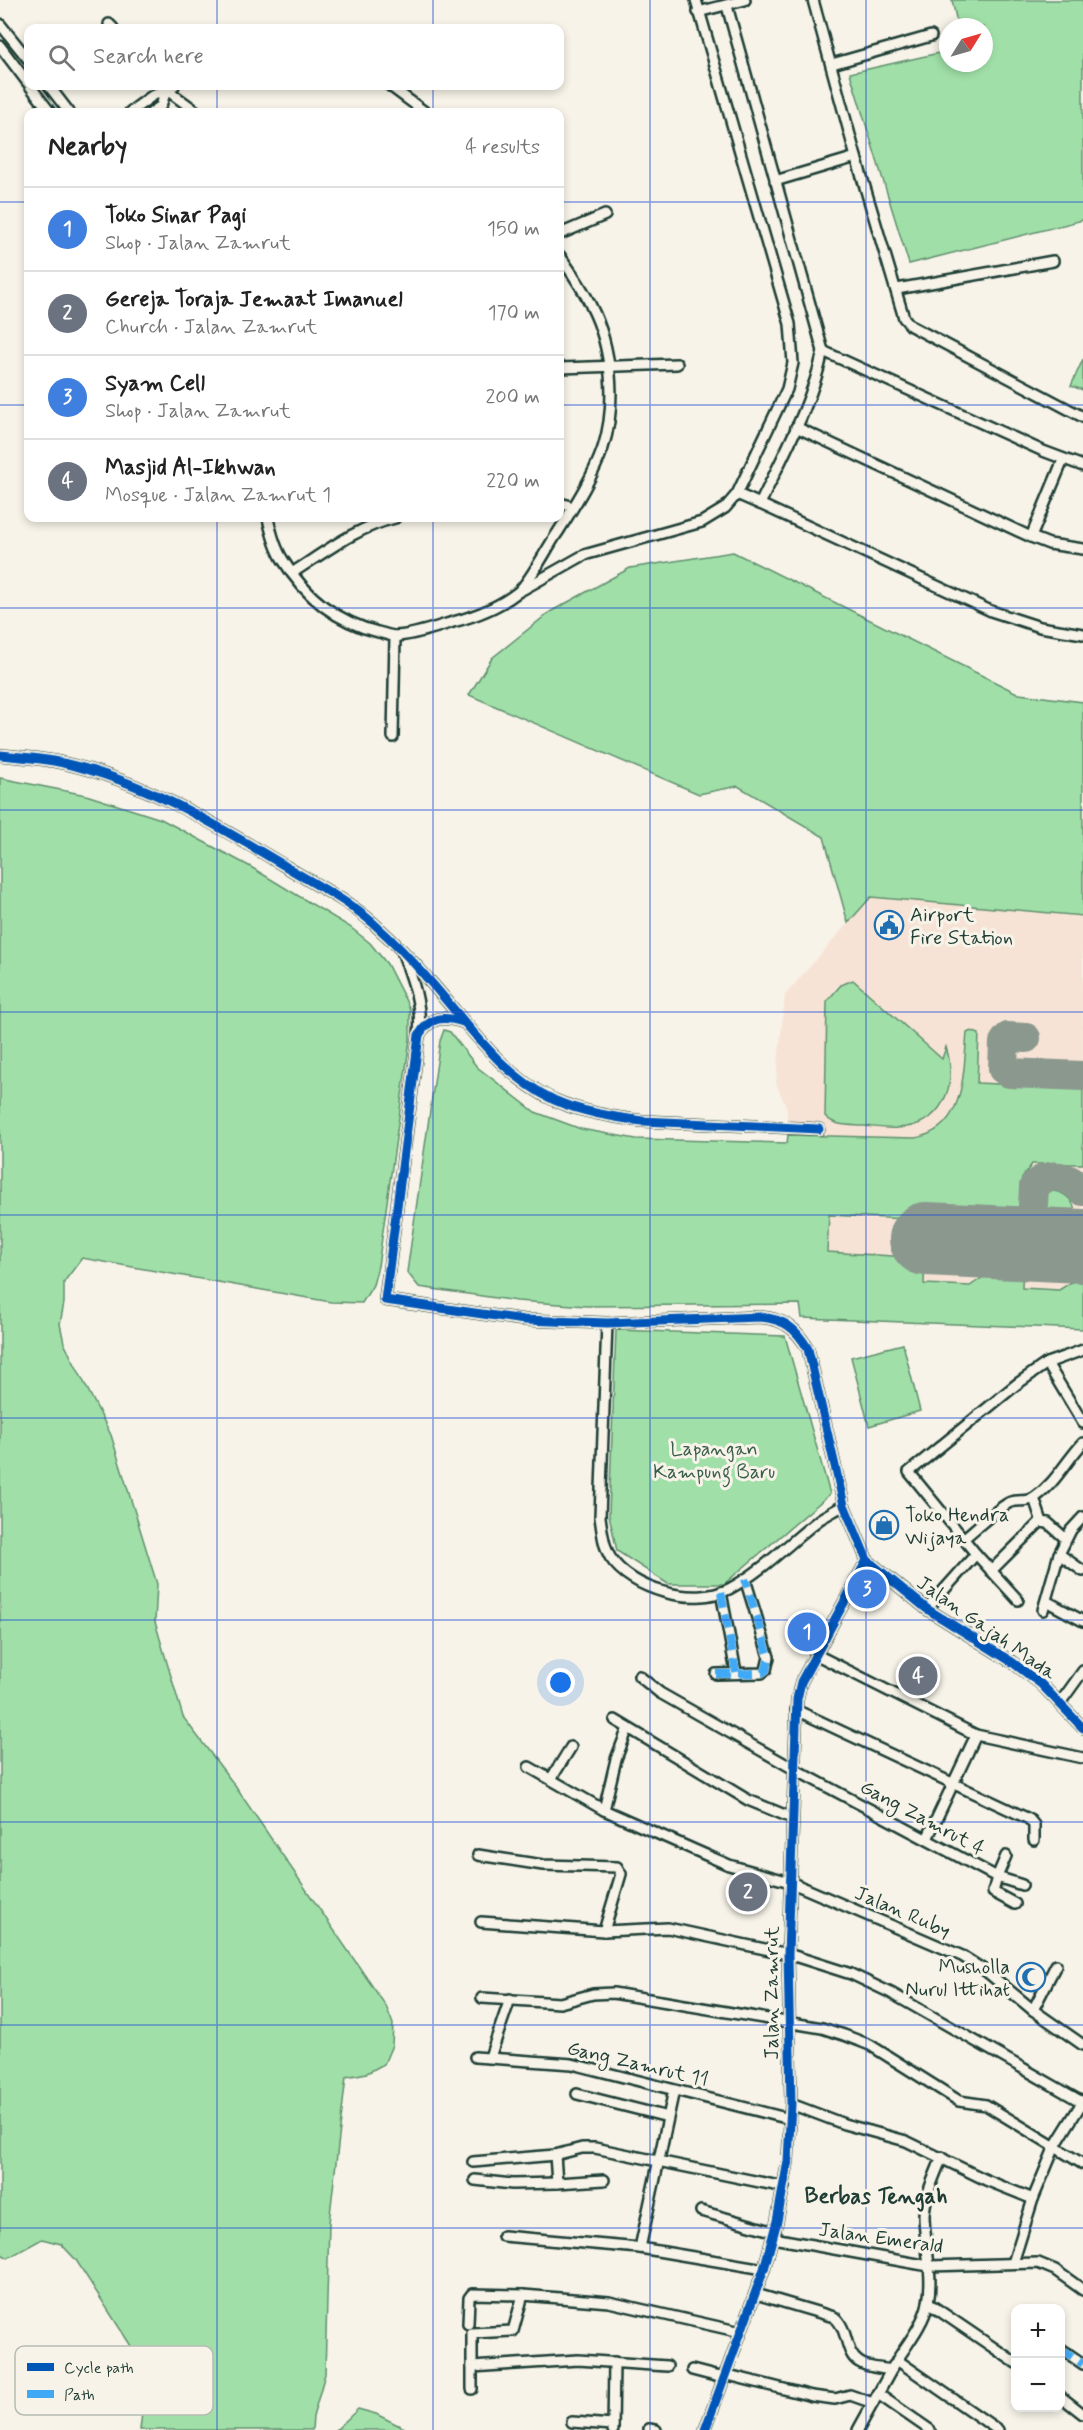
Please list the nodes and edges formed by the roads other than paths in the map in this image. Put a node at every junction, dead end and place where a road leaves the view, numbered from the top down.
1 (696, 0) edge
2 (745, 0) edge
3 (813, 0) edge
4 (727, 6) junction
5 (698, 12) junction
6 (0, 24) edge
7 (931, 36) dead end
8 (0, 46) edge
9 (24, 54) edge
10 (832, 64) junction
11 (24, 77) edge
12 (34, 90) edge
13 (52, 90) edge
14 (163, 90) edge
15 (167, 90) edge
16 (171, 90) edge
17 (395, 90) edge
18 (47, 108) edge
19 (66, 108) edge
20 (136, 108) edge
21 (158, 108) edge
22 (192, 108) edge
23 (420, 108) edge
24 (856, 157) junction
25 (776, 181) junction
26 (605, 215) dead end
27 (564, 232) edge
28 (1053, 261) dead end
29 (564, 262) edge
30 (897, 289) junction
31 (824, 351) junction
32 (608, 364) junction
33 (677, 364) dead end
34 (564, 368) edge
35 (1083, 417) edge
36 (796, 427) junction
37 (1063, 460) junction
38 (1083, 466) edge
39 (736, 494) junction
40 (564, 504) edge
41 (760, 504) junction
42 (573, 507) junction
43 (564, 521) edge
44 (269, 522) edge
45 (376, 522) edge
46 (564, 522) edge
47 (1030, 537) junction
48 (1083, 549) edge
49 (544, 553) junction
50 (562, 565) junction
51 (292, 573) junction
52 (520, 591) junction
53 (1083, 634) edge
54 (395, 636) junction
55 (393, 737) dead end
56 (0, 755) edge
57 (401, 949) junction
58 (463, 1022) junction
59 (419, 1035) junction
60 (819, 1129) dead end
61 (607, 1323) junction
62 (1083, 1350) edge
63 (1047, 1363) junction
64 (1083, 1423) edge
65 (1083, 1443) edge
66 (1034, 1498) junction
67 (844, 1505) junction
68 (1083, 1517) edge
69 (1042, 1522) junction
70 (963, 1539) junction
71 (1066, 1539) junction
72 (976, 1554) junction
73 (1059, 1554) junction
74 (867, 1560) junction
75 (991, 1570) junction
76 (1083, 1571) edge
77 (745, 1579) junction
78 (721, 1592) junction
79 (1018, 1600) dead end
80 (927, 1609) junction
81 (1083, 1621) edge
82 (816, 1654) junction
83 (1083, 1671) edge
84 (736, 1672) junction
85 (716, 1674) dead end
86 (639, 1676) dead end
87 (1060, 1703) junction
88 (796, 1710) junction
89 (615, 1720) dead end
90 (628, 1728) junction
91 (1083, 1728) edge
92 (976, 1735) junction
93 (571, 1747) dead end
94 (1083, 1758) edge
95 (529, 1767) dead end
96 (794, 1769) junction
97 (551, 1779) junction
98 (952, 1782) junction
99 (604, 1810) junction
100 (792, 1818) junction
101 (927, 1839) junction
102 (1034, 1840) dead end
103 (478, 1856) dead end
104 (1006, 1856) dead end
105 (997, 1877) junction
106 (790, 1882) junction
107 (1022, 1885) dead end
108 (1015, 1904) dead end
109 (482, 1922) dead end
110 (604, 1931) junction
111 (788, 1954) junction
112 (1056, 1965) dead end
113 (482, 1998) dead end
114 (510, 1999) junction
115 (1034, 2010) junction
116 (788, 2023) junction
117 (1083, 2045) edge
118 (475, 2057) dead end
119 (490, 2057) junction
120 (674, 2090) junction
121 (577, 2094) dead end
122 (1083, 2102) edge
123 (791, 2104) junction
124 (668, 2117) junction
125 (790, 2119) junction
126 (1055, 2146) junction
127 (555, 2155) junction
128 (942, 2157) junction
129 (658, 2160) junction
130 (473, 2162) dead end
131 (1083, 2164) edge
132 (475, 2180) dead end
133 (604, 2180) dead end
134 (556, 2183) junction
135 (784, 2187) junction
136 (1033, 2199) junction
137 (701, 2211) dead end
138 (774, 2235) junction
139 (503, 2236) dead end
140 (639, 2248) junction
141 (1013, 2263) junction
142 (929, 2266) junction
143 (764, 2269) junction
144 (1083, 2290) edge
145 (756, 2294) junction
146 (523, 2295) junction
147 (928, 2302) junction
148 (468, 2324) dead end
149 (741, 2332) junction
150 (1065, 2351) edge
151 (897, 2360) junction
152 (1011, 2360) edge
153 (614, 2362) junction
154 (1083, 2364) edge
155 (667, 2366) dead end
156 (472, 2367) junction
157 (692, 2370) dead end
158 (891, 2370) junction
159 (724, 2376) junction
160 (472, 2389) dead end
161 (878, 2394) junction
162 (1065, 2400) edge
163 (873, 2403) junction
164 (1083, 2414) edge
165 (572, 2422) dead end
166 (613, 2427) edge
167 (705, 2430) edge
168 (859, 2430) edge
169 (930, 2430) edge
170 (998, 2430) edge

1 - 5 street
2 - 4 street
3 - 10 street
4 - 5 street
4 - 25 street
5 - 39 street
6 - 9 street
7 - 10 street
8 - 11 street
10 - 24 street
12 - 18 street
13 - 19 street
14 - 20 street
15 - 21 street
16 - 22 street
17 - 23 street
24 - 25 street
24 - 30 street
25 - 31 street
26 - 27 street
28 - 30 street
29 - 32 street
30 - 35 street
31 - 36 street
31 - 37 street
32 - 33 street
32 - 34 street
32 - 42 street
36 - 41 street
36 - 47 street
37 - 38 street
37 - 47 street
39 - 41 street
39 - 50 street
40 - 42 street
41 - 53 street
42 - 43 street
44 - 51 street
45 - 51 street
46 - 49 street
47 - 48 street
49 - 50 street
49 - 52 street
50 - 52 street
51 - 54 street
52 - 54 street
54 - 55 street
56 - 57 street
57 - 58 street
57 - 59 street
58 - 59 street
58 - 60 street
59 - 61 street
61 - 67 street
61 - 78 street
62 - 63 street
63 - 64 street
63 - 70 street
65 - 66 street
66 - 69 street
66 - 70 street
67 - 74 street
67 - 77 street
68 - 71 street
69 - 71 street
69 - 75 street
70 - 72 street
71 - 73 street
72 - 75 street
72 - 80 street
73 - 76 street
73 - 81 street
74 - 80 street, Jalan Gajah Mada
74 - 82 street, Jalan Zamrut
75 - 79 street
77 - 78 street
77 - 84 street
78 - 84 street
80 - 87 street, Jalan Gajah Mada
82 - 88 street, Jalan Zamrut
82 - 92 street
83 - 87 street
84 - 85 street
86 - 96 street, Gang Zamrut 4
87 - 91 street, Jalan Gajah Mada
88 - 96 street, Jalan Zamrut
88 - 98 street
89 - 90 street
90 - 99 street
90 - 100 street
92 - 94 street
92 - 98 street
93 - 97 street
95 - 97 street, Jalan Ruby
96 - 100 street, Jalan Zamrut
96 - 101 street, Gang Zamrut 4
97 - 99 street, Jalan Ruby
98 - 101 street
98 - 102 street
99 - 106 street, Jalan Ruby
100 - 106 street, Jalan Zamrut
101 - 105 street, Gang Zamrut 4
103 - 110 street
104 - 105 street
105 - 107 street
105 - 108 street, Gang Zamrut 4
106 - 111 street, Jalan Zamrut
106 - 115 street, Jalan Ruby
109 - 110 street
110 - 111 street
111 - 116 street, Jalan Zamrut
111 - 122 street
112 - 115 street
113 - 114 street
114 - 116 street
114 - 119 street
115 - 117 street, Jalan Ruby
116 - 123 street, Jalan Zamrut
116 - 126 street
118 - 119 street, Gang Zamrut 11
119 - 120 street, Gang Zamrut 11
120 - 124 street
120 - 125 street, Gang Zamrut 11
121 - 124 street
122 - 126 street
123 - 125 street, Jalan Zamrut
123 - 128 street
124 - 129 street
125 - 135 street, Jalan Zamrut
126 - 131 street
126 - 136 street
127 - 129 street
127 - 130 street
127 - 134 street
128 - 136 street
128 - 142 street
129 - 135 street
129 - 140 street
132 - 134 street
133 - 134 street
135 - 138 street, Jalan Zamrut
136 - 141 street
137 - 138 street, Jalan Emerald
138 - 142 street, Jalan Emerald
138 - 143 street, Jalan Zamrut
139 - 140 street
140 - 143 street
141 - 142 street, Jalan Emerald
141 - 144 street, Jalan Emerald
142 - 147 street
143 - 145 street, Jalan Zamrut
145 - 149 street, Jalan Zamrut
145 - 158 street
146 - 148 street
146 - 149 street
146 - 156 street
147 - 151 street
147 - 152 street
149 - 159 street, Jalan Zamrut
150 - 154 street
151 - 158 street
151 - 170 street
153 - 155 street
153 - 156 street
153 - 166 street
156 - 160 street
157 - 159 street
158 - 161 street
159 - 163 street
159 - 167 street, Jalan Zamrut
161 - 163 street
161 - 169 street
162 - 164 street
163 - 168 street
165 - 166 street

